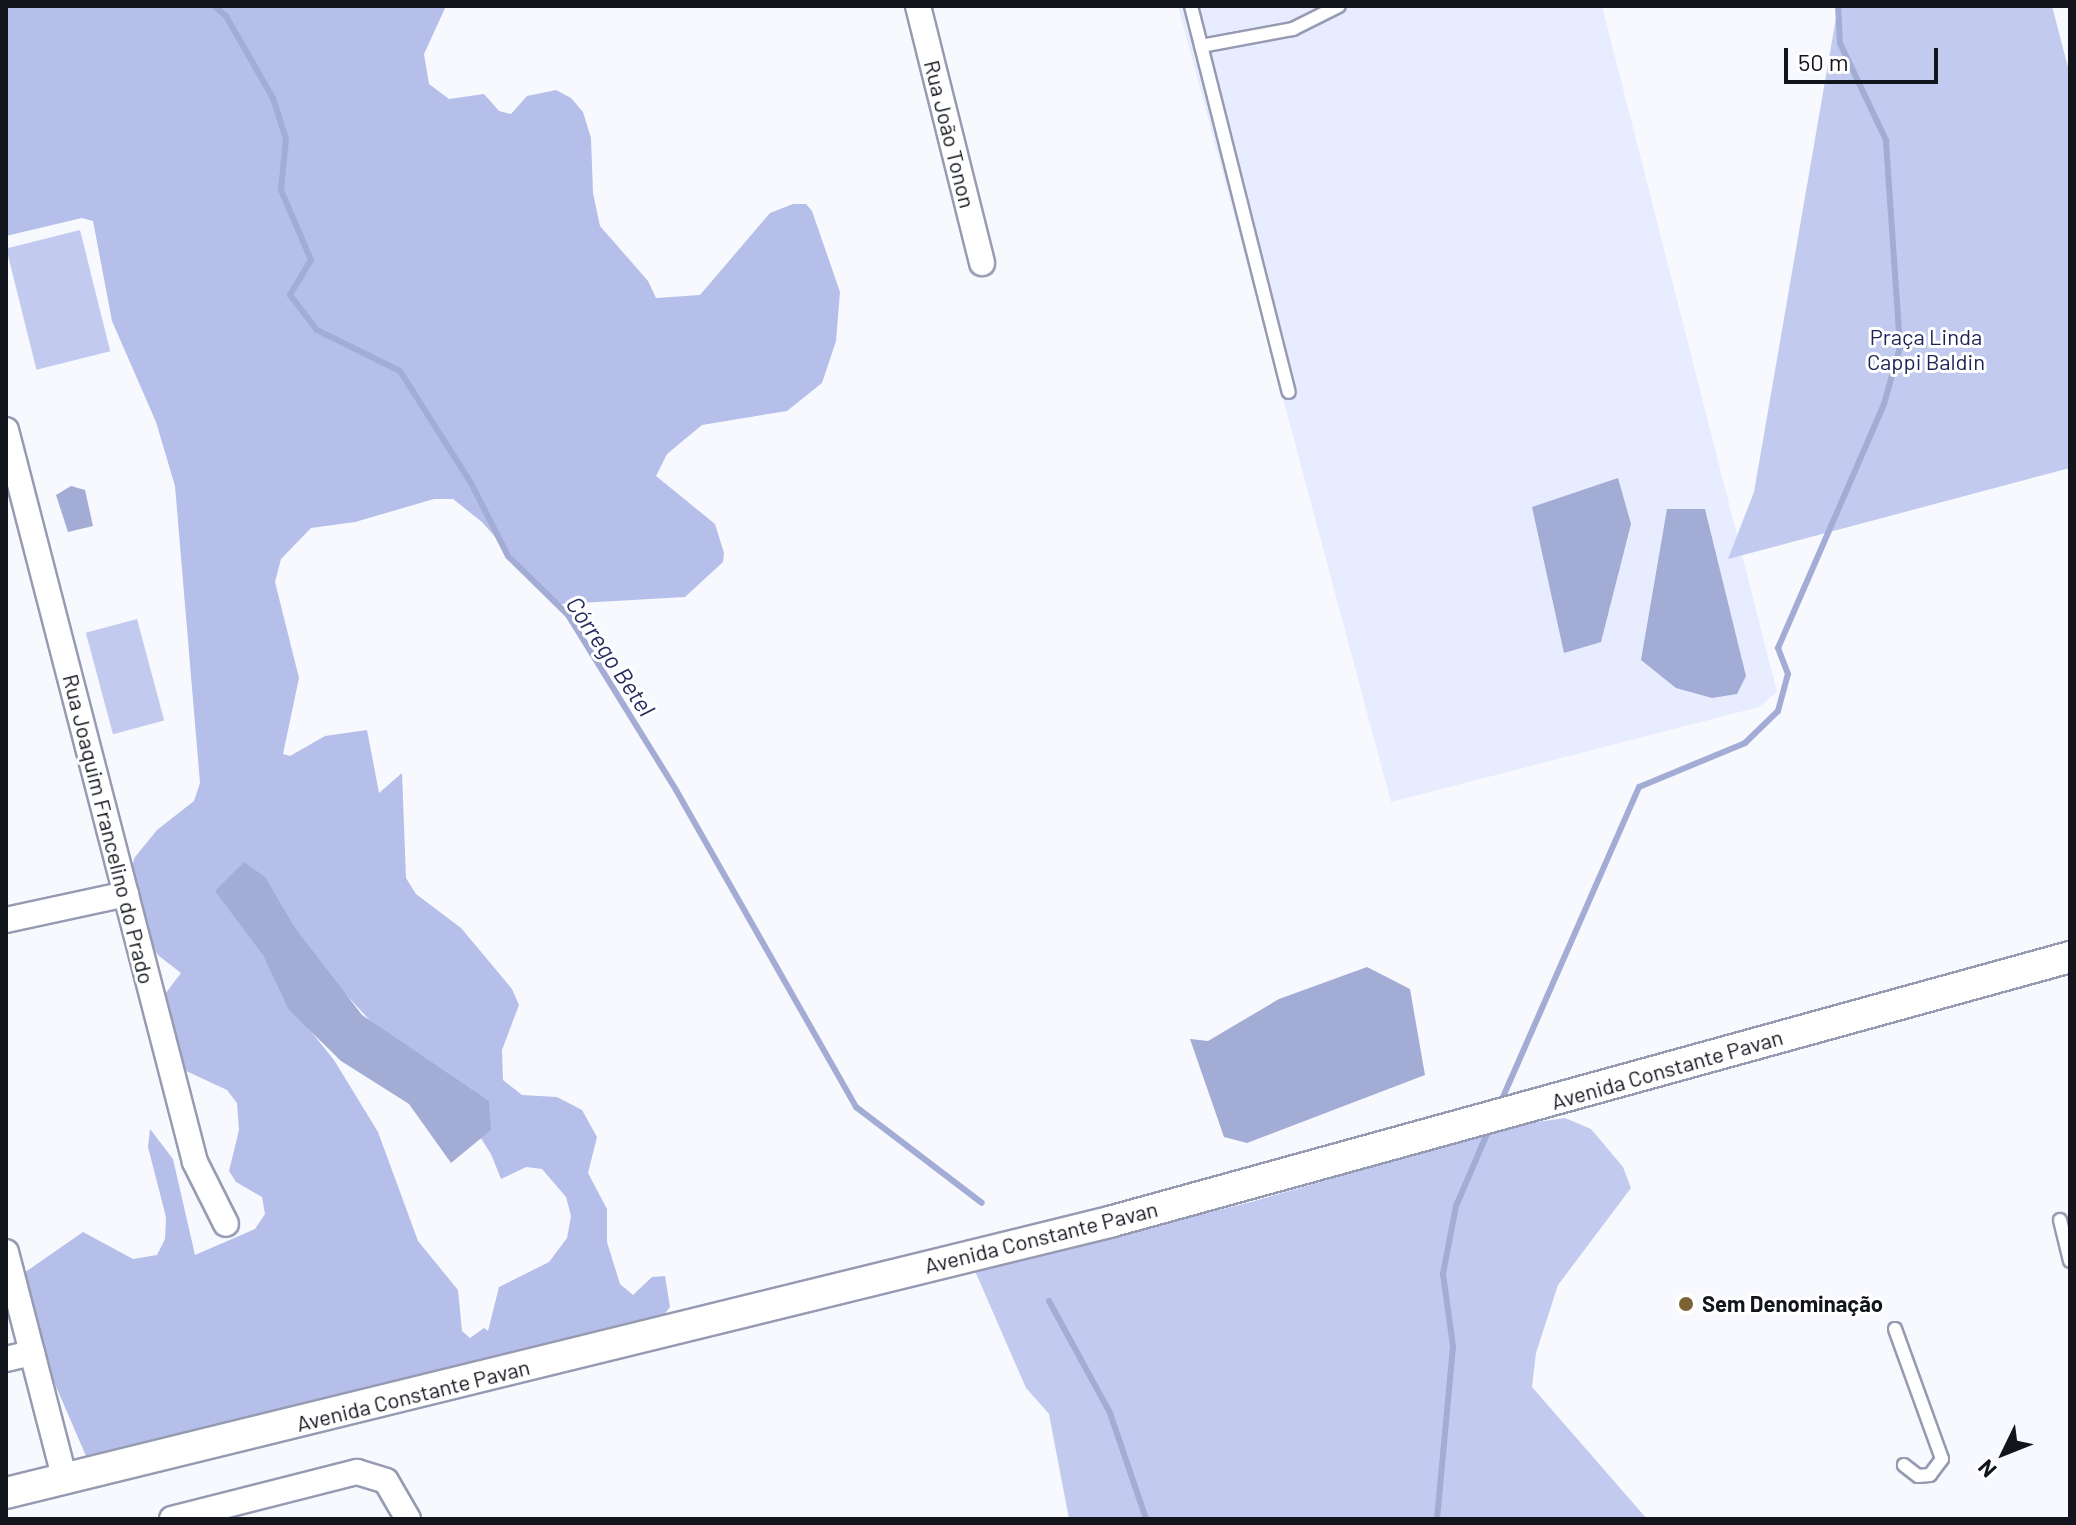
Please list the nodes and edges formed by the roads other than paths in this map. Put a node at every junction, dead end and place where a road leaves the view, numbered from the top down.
1 (918, 6) edge
2 (1191, 6) edge
3 (1339, 6) edge
4 (1201, 46) junction
5 (982, 263) dead end
6 (1289, 392) dead end
7 (6, 430) edge
8 (126, 894) junction
9 (6, 920) edge
10 (2070, 957) edge
11 (2060, 1220) dead end
12 (226, 1224) dead end
13 (6, 1252) edge
14 (2070, 1261) edge
15 (1895, 1329) dead end
16 (32, 1353) junction
17 (6, 1359) edge
18 (1904, 1465) dead end
19 (65, 1480) junction
20 (6, 1493) edge
21 (172, 1519) edge
22 (408, 1519) edge

1 - 5 street, Rua João Tonon
2 - 4 lane
3 - 4 lane
4 - 6 lane
7 - 8 street, Rua Joaquim Francelino do Prado
8 - 9 street
8 - 12 street, Rua Joaquim Francelino do Prado
10 - 19 street, Avenida Constante Pavan
11 - 14 lane
13 - 16 street
15 - 18 lane
16 - 17 street
16 - 19 street
19 - 20 street, Avenida Constante Pavan
21 - 22 street

